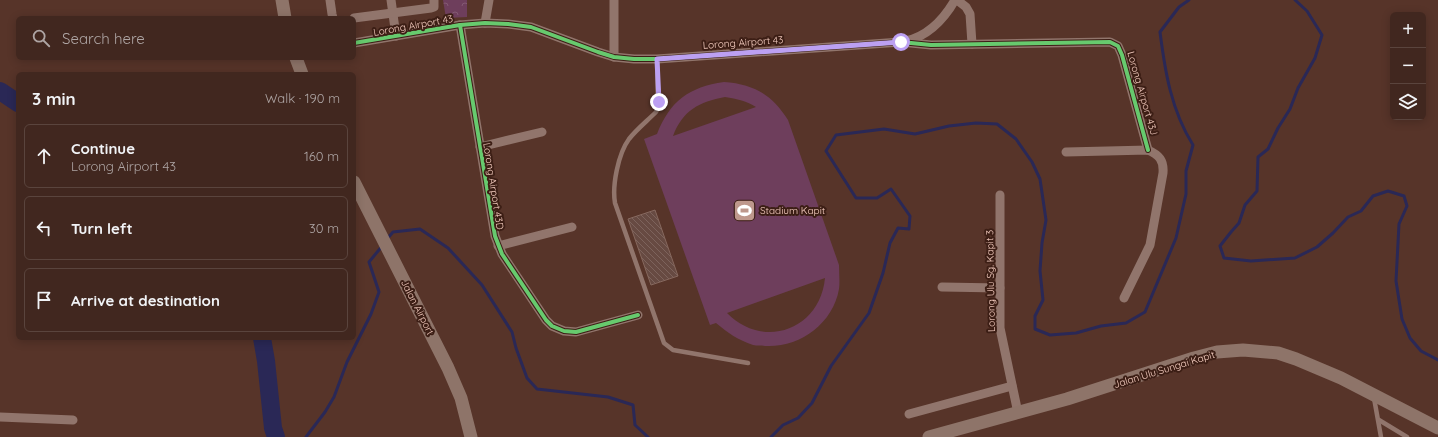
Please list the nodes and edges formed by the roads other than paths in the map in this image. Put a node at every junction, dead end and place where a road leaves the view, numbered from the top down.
1 (282, 0) edge
2 (330, 0) edge
3 (391, 0) edge
4 (434, 0) edge
5 (489, 0) edge
6 (614, 0) edge
7 (956, 0) edge
8 (393, 13) junction
9 (285, 16) edge
10 (332, 16) edge
11 (356, 18) edge
12 (485, 23) junction
13 (460, 25) junction
14 (396, 36) junction
15 (901, 42) junction
16 (356, 43) edge
17 (972, 44) junction
18 (614, 57) junction
19 (657, 59) junction
20 (297, 60) edge
21 (301, 72) edge
22 (542, 132) dead end
23 (480, 147) junction
24 (1148, 150) junction
25 (1066, 152) dead end
26 (356, 186) edge
27 (1000, 195) dead end
28 (572, 227) dead end
29 (498, 246) junction
30 (942, 287) dead end
31 (1000, 288) junction
32 (1124, 298) dead end
33 (638, 315) dead end
34 (748, 363) dead end
35 (1012, 386) junction
36 (1373, 394) junction
37 (1018, 413) junction
38 (909, 414) dead end
39 (0, 417) edge
40 (73, 420) dead end
41 (1379, 420) junction
42 (1438, 428) edge
43 (471, 437) edge
44 (929, 437) edge
45 (1381, 437) edge
46 (1407, 437) edge

1 - 9 main road
2 - 10 street
3 - 8 street
4 - 8 street
5 - 12 street
6 - 18 street
7 - 15 street
7 - 17 street
8 - 11 street
8 - 14 street
12 - 13 street, Lorong Airport 43
12 - 18 street, Lorong Airport 43
13 - 14 street, Lorong Airport 43
13 - 23 street, Lorong Airport 43D
14 - 16 street, Lorong Airport 43
15 - 17 street
15 - 19 street, Lorong Airport 43
17 - 24 street, Lorong Airport 43J
18 - 19 street, Lorong Airport 43
19 - 34 lane
20 - 21 main road
22 - 23 street
23 - 29 street, Lorong Airport 43D
24 - 25 street
24 - 32 street
26 - 43 main road, Jalan Airport
27 - 31 street, Lorong Ulu Sg. Kapit 3
28 - 29 street
29 - 33 street, Lorong Airport 43D
30 - 31 street
31 - 35 street, Lorong Ulu Sg. Kapit 3
35 - 37 street, Lorong Ulu Sg. Kapit 3
35 - 38 street
36 - 37 main road, Jalan Ulu Sungai Kapit
36 - 41 lane
36 - 42 main road, Jalan Ulu Sungai Kapit
37 - 44 main road, Jalan Ulu Sungai Kapit
39 - 40 street
41 - 45 lane
41 - 46 lane

